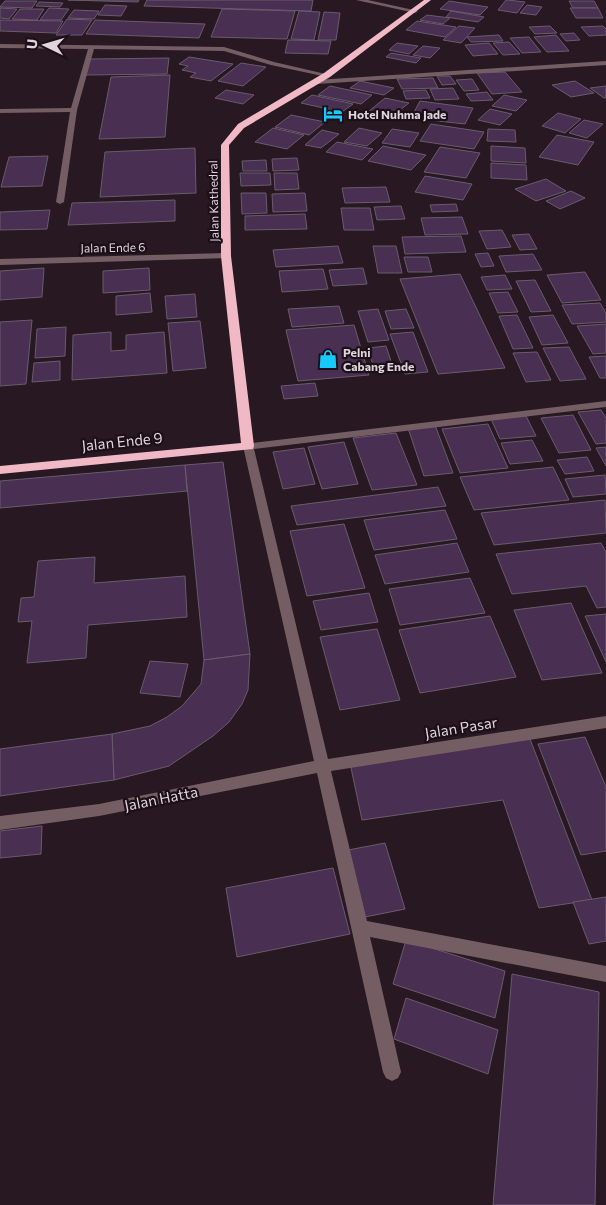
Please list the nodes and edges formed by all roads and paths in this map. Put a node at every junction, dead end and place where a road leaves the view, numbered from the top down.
1 (359, 0) edge
2 (428, 0) edge
3 (415, 10) junction
4 (0, 46) edge
5 (92, 46) junction
6 (606, 63) edge
7 (326, 75) junction
8 (314, 83) junction
9 (74, 110) junction
10 (0, 111) edge
11 (60, 202) dead end
12 (226, 256) junction
13 (0, 262) edge
14 (606, 404) edge
15 (248, 446) junction
16 (0, 470) edge
17 (606, 722) edge
18 (322, 766) junction
19 (0, 824) edge
20 (360, 927) junction
21 (606, 974) edge
22 (392, 1072) dead end

1 - 3 street
2 - 3 highway, Jalan Kathedral
3 - 7 highway, Jalan Kathedral
4 - 5 street
5 - 7 street
5 - 9 street
6 - 8 street
7 - 8 highway, Jalan Kathedral
8 - 12 highway, Jalan Kathedral
9 - 10 street
9 - 11 street
12 - 13 street, Jalan Ende 6
12 - 15 highway, Jalan Kathedral
14 - 15 street
15 - 16 highway, Jalan Ende 9
15 - 18 street
17 - 18 street, Jalan Pasar
18 - 19 street, Jalan Hatta
18 - 20 street
20 - 21 street
20 - 22 street

